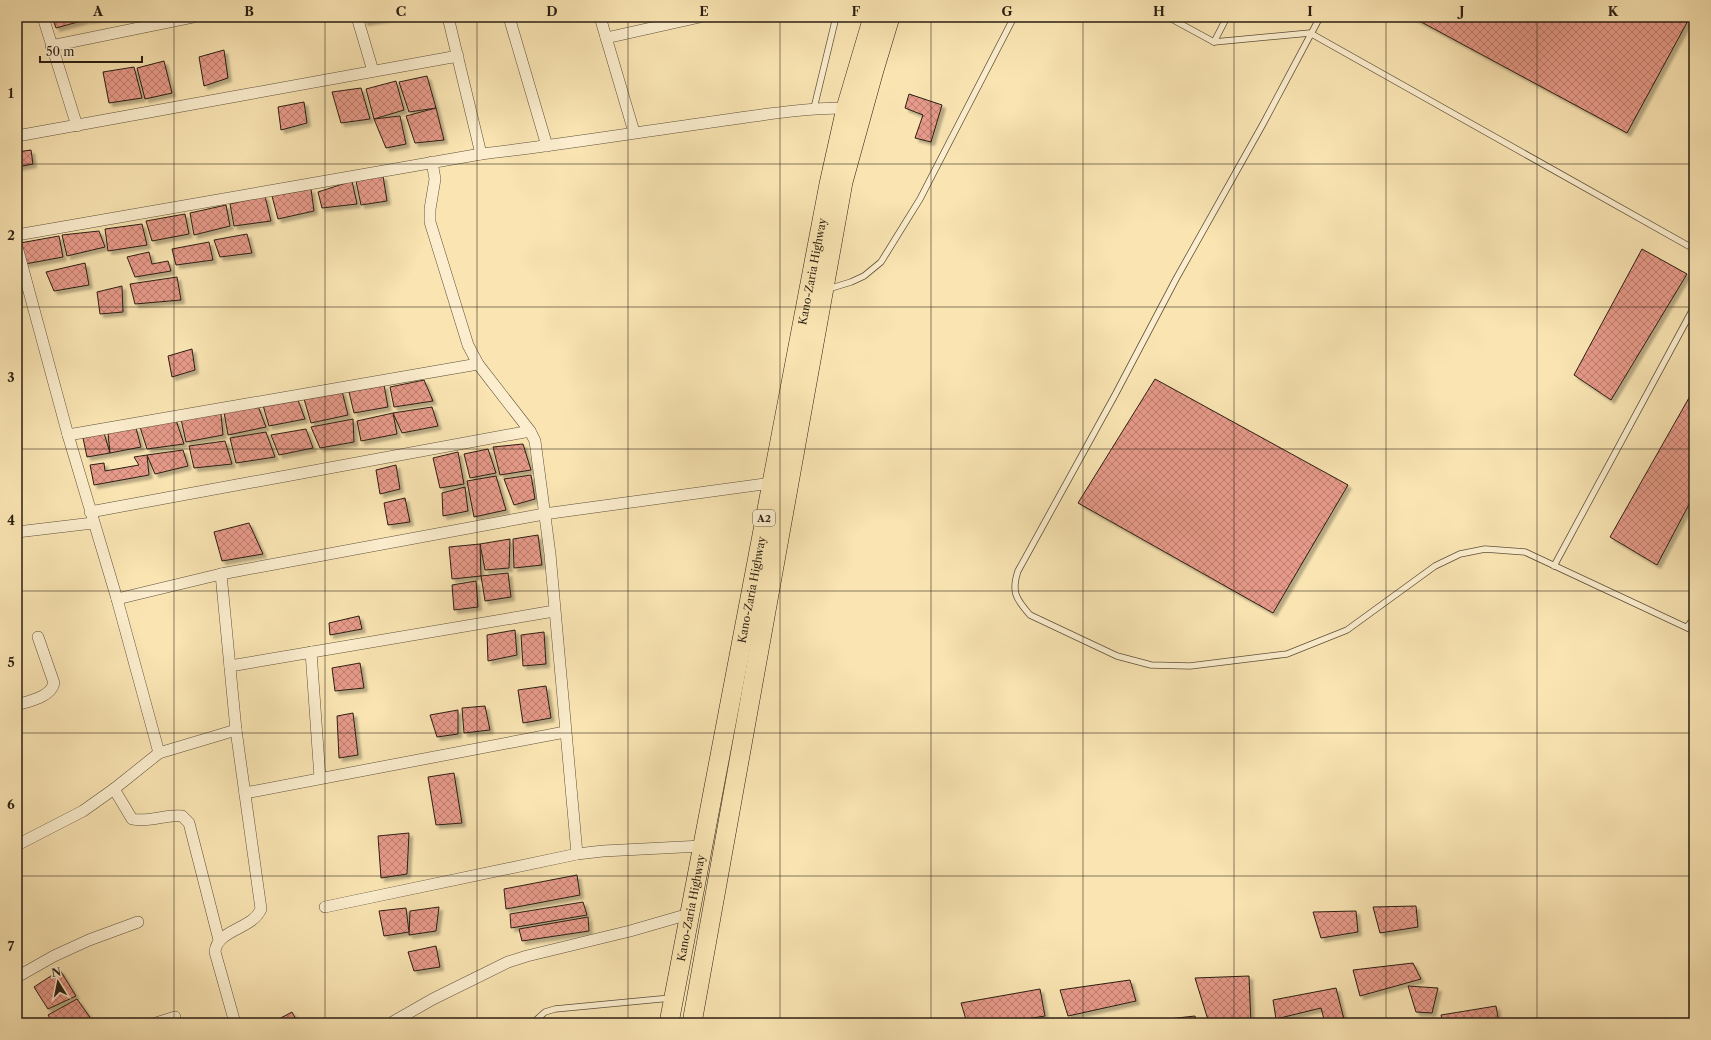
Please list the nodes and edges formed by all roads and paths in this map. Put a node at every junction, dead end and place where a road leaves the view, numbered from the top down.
1 (43, 17) edge
2 (193, 17) edge
3 (357, 17) edge
4 (448, 17) edge
5 (509, 17) edge
6 (600, 17) edge
7 (700, 17) edge
8 (836, 17) edge
9 (873, 17) edge
10 (890, 17) edge
11 (1014, 17) edge
12 (1168, 17) edge
13 (1227, 17) edge
14 (1320, 17) edge
15 (1310, 33) junction
16 (606, 38) junction
17 (1214, 42) junction
18 (51, 46) junction
19 (458, 56) junction
20 (373, 71) junction
21 (814, 108) junction
22 (846, 108) junction
23 (77, 126) junction
24 (634, 132) junction
25 (17, 136) edge
26 (547, 146) junction
27 (481, 154) junction
28 (432, 162) junction
29 (17, 234) edge
30 (17, 247) edge
31 (1694, 249) edge
32 (823, 291) junction
33 (1694, 307) edge
34 (478, 364) junction
35 (530, 431) junction
36 (68, 435) junction
37 (771, 483) junction
38 (544, 514) junction
39 (92, 518) junction
40 (17, 532) edge
41 (1554, 566) junction
42 (221, 574) junction
43 (117, 599) junction
44 (554, 611) junction
45 (1694, 618) edge
46 (1687, 627) junction
47 (1694, 631) edge
48 (38, 638) dead end
49 (311, 652) junction
50 (230, 666) junction
51 (17, 705) edge
52 (236, 730) junction
53 (565, 732) junction
54 (159, 753) junction
55 (320, 778) junction
56 (114, 789) junction
57 (246, 793) junction
58 (17, 845) edge
59 (702, 846) junction
60 (577, 854) junction
61 (324, 907) dead end
62 (689, 914) junction
63 (138, 922) dead end
64 (219, 940) junction
65 (17, 977) edge
66 (674, 998) junction
67 (174, 1017) dead end
68 (156, 1023) edge
69 (235, 1023) edge
70 (391, 1023) edge
71 (535, 1023) edge
72 (669, 1023) edge
73 (692, 1023) edge

1 - 18 street
2 - 18 street
3 - 20 street
4 - 19 street
5 - 26 street
6 - 16 street
7 - 16 street
8 - 21 lane
9 - 22 highway, Kano-Zaria Highway / A2
10 - 32 highway, Kano-Zaria Highway / A2
11 - 32 lane
12 - 17 lane
13 - 17 lane
14 - 15 lane
15 - 17 lane
15 - 31 lane
15 - 41 lane
16 - 24 street
18 - 23 street
19 - 20 street
19 - 27 street
20 - 23 street
21 - 22 street
21 - 24 street
22 - 37 highway, Kano-Zaria Highway / A2
23 - 25 street
24 - 26 street
26 - 27 street
27 - 28 street
28 - 29 street
28 - 34 street
30 - 36 street
32 - 73 highway, Kano-Zaria Highway / A2
33 - 41 lane
34 - 35 street
34 - 36 street
35 - 38 street
35 - 39 street
36 - 39 street
37 - 38 street
37 - 59 highway, Kano-Zaria Highway / A2
38 - 42 street
38 - 44 street
39 - 40 street
39 - 43 street
41 - 46 lane
42 - 43 street
42 - 50 street
43 - 54 street
44 - 49 street
44 - 53 street
45 - 46 lane
46 - 47 lane
48 - 51 street
49 - 50 street
49 - 55 street
50 - 52 street
52 - 54 street
52 - 57 street
53 - 55 street
53 - 60 street
54 - 56 street
55 - 57 street
56 - 58 street
56 - 64 street
57 - 64 street
59 - 60 street
59 - 62 highway, Kano-Zaria Highway / A2
60 - 61 street
62 - 66 highway, Kano-Zaria Highway / A2
62 - 70 street
63 - 65 street
64 - 69 street
66 - 71 lane
66 - 72 highway, Kano-Zaria Highway / A2
67 - 68 street

